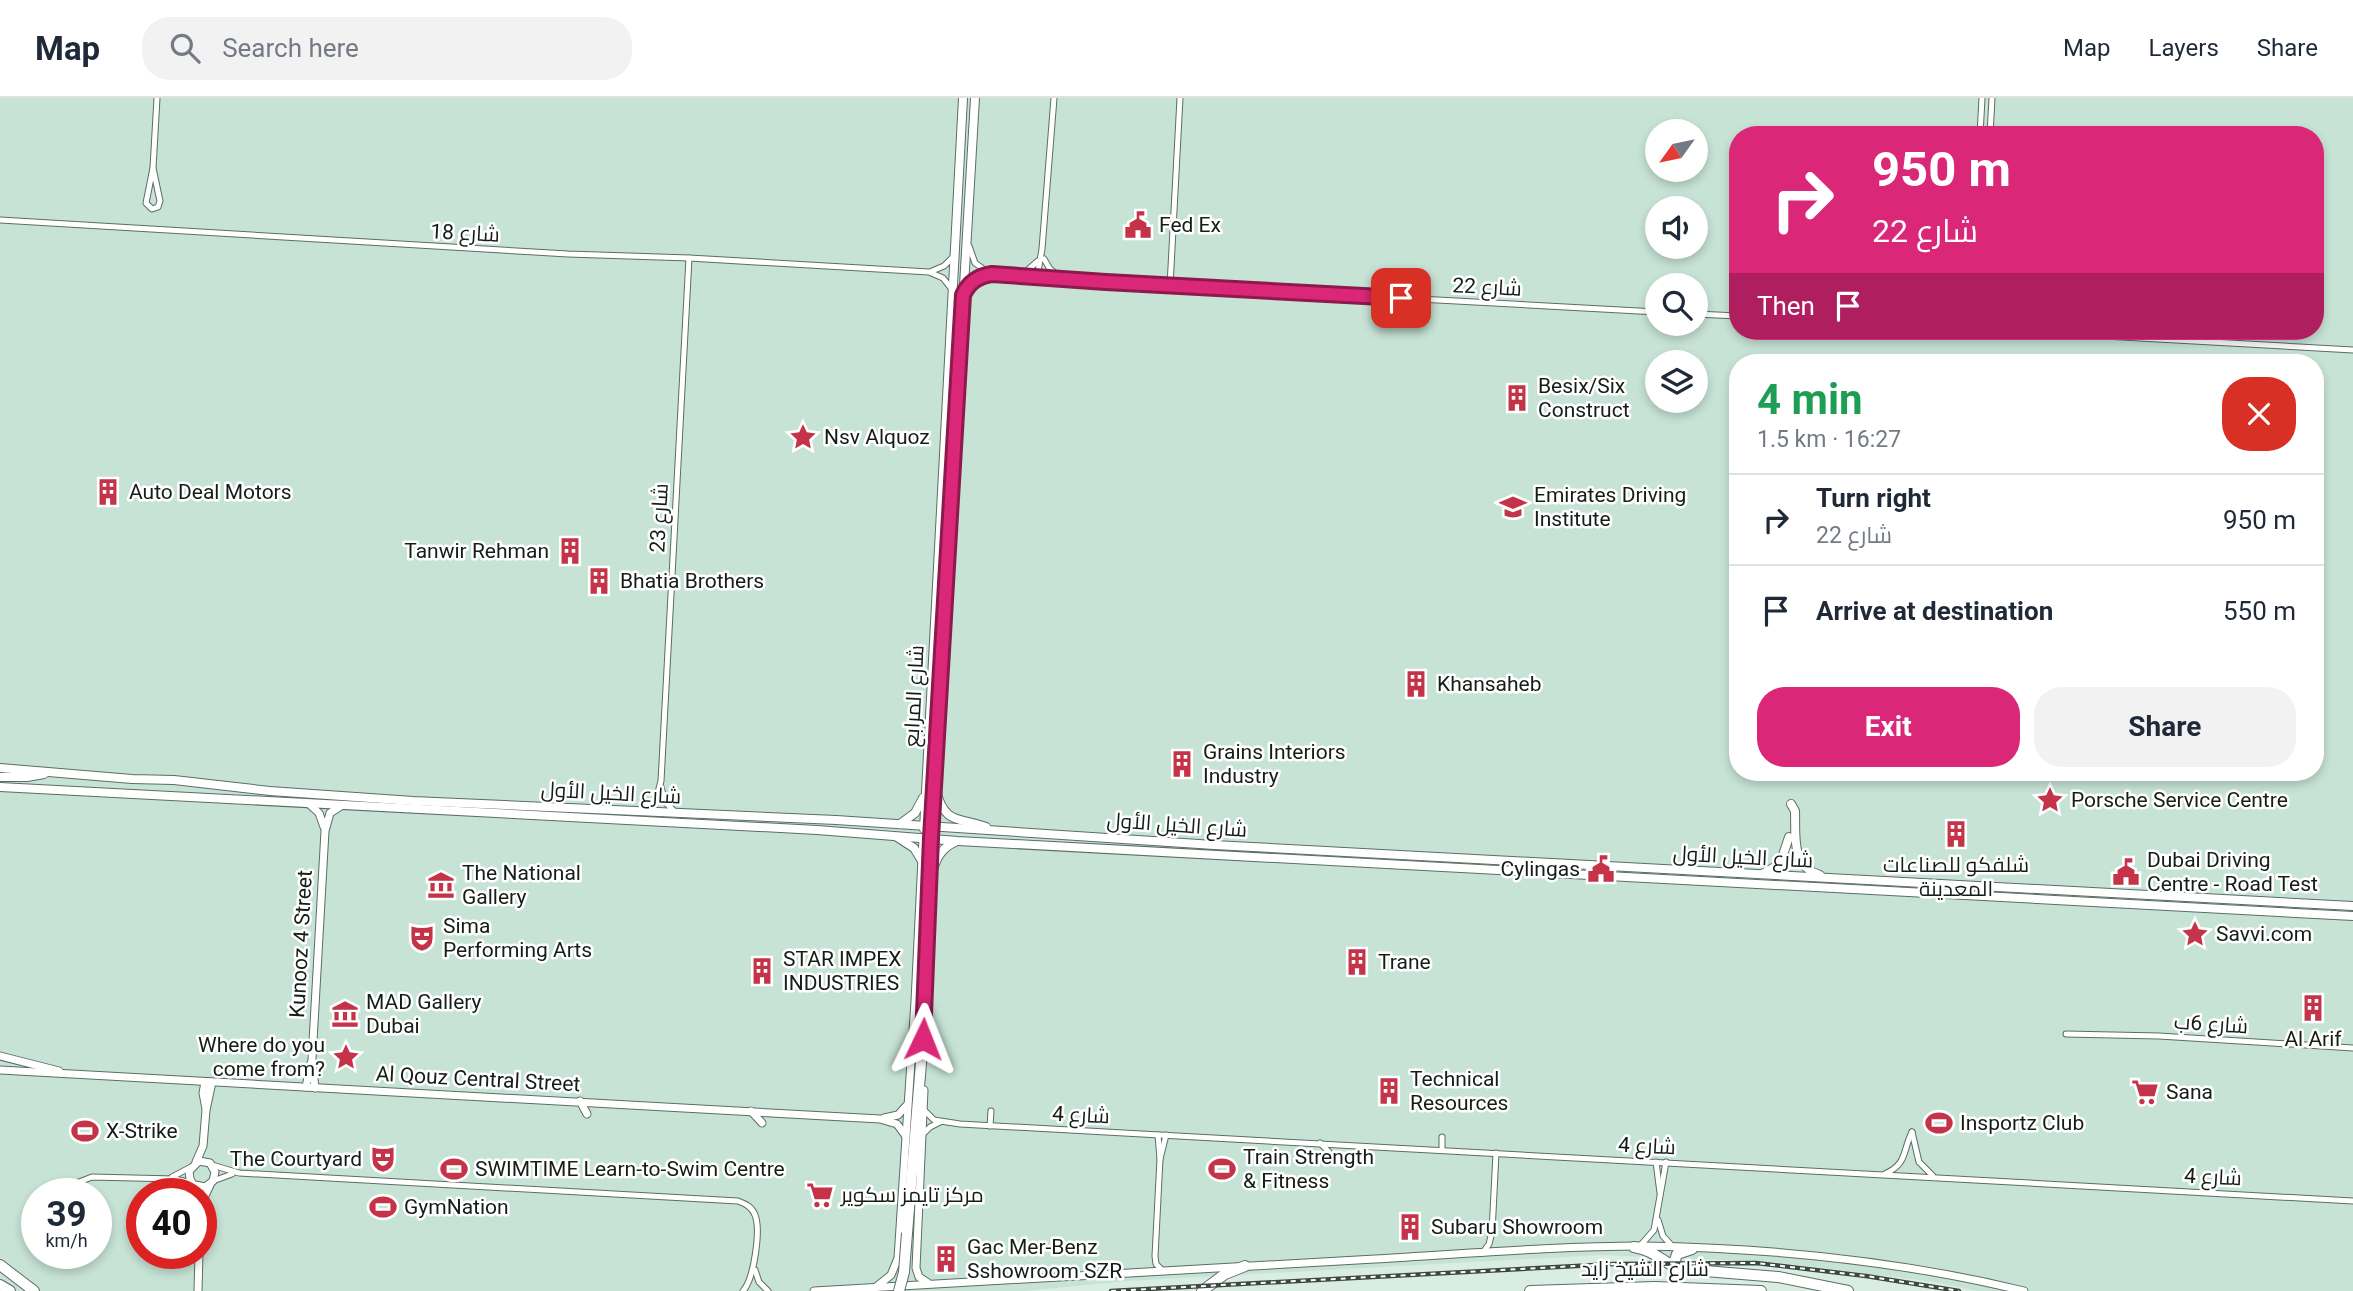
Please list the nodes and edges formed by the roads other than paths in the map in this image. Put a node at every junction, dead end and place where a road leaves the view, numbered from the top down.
1 (157, 98) edge
2 (963, 98) edge
3 (975, 98) edge
4 (1054, 98) edge
5 (1180, 98) edge
6 (1982, 98) edge
7 (1992, 98) edge
8 (1980, 126) edge
9 (1990, 126) edge
10 (153, 168) junction
11 (0, 220) edge
12 (967, 228) junction
13 (956, 252) junction
14 (690, 258) junction
15 (1042, 259) junction
16 (929, 272) junction
17 (992, 274) junction
18 (1021, 276) junction
19 (1040, 277) junction
20 (1064, 279) junction
21 (1170, 286) junction
22 (959, 295) junction
23 (1645, 311) edge
24 (1708, 315) edge
25 (1729, 316) edge
26 (2174, 340) edge
27 (2353, 350) edge
28 (0, 768) edge
29 (50, 772) junction
30 (0, 776) edge
31 (661, 781) junction
32 (934, 785) junction
33 (0, 787) edge
34 (926, 792) junction
35 (309, 804) junction
36 (1791, 804) dead end
37 (341, 805) junction
38 (639, 813) junction
39 (678, 814) junction
40 (898, 825) junction
41 (928, 827) junction
42 (992, 830) junction
43 (325, 831) junction
44 (894, 835) junction
45 (1789, 837) dead end
46 (927, 838) junction
47 (958, 841) junction
48 (922, 861) junction
49 (1759, 875) junction
50 (1832, 878) junction
51 (929, 881) junction
52 (2353, 906) edge
53 (2353, 916) edge
54 (2066, 1034) dead end
55 (923, 1039) junction
56 (2353, 1048) edge
57 (0, 1056) edge
58 (0, 1070) edge
59 (74, 1076) junction
60 (208, 1082) junction
61 (310, 1088) junction
62 (473, 1097) junction
63 (580, 1101) junction
64 (908, 1101) junction
65 (472, 1106) dead end
66 (923, 1109) junction
67 (751, 1111) junction
68 (991, 1111) dead end
69 (587, 1114) dead end
70 (880, 1119) junction
71 (940, 1122) junction
72 (762, 1123) dead end
73 (990, 1126) junction
74 (905, 1135) junction
75 (1157, 1135) junction
76 (1166, 1135) junction
77 (922, 1136) junction
78 (1442, 1137) dead end
79 (204, 1141) junction
80 (1320, 1143) junction
81 (1442, 1150) junction
82 (1329, 1152) dead end
83 (1496, 1153) junction
84 (1160, 1159) junction
85 (1656, 1162) junction
86 (1665, 1162) junction
87 (211, 1164) junction
88 (193, 1165) junction
89 (239, 1173) junction
90 (1884, 1175) junction
91 (1936, 1177) junction
92 (87, 1178) edge
93 (129, 1178) edge
94 (171, 1178) edge
95 (190, 1178) edge
96 (213, 1178) edge
97 (217, 1180) edge
98 (1660, 1194) junction
99 (2353, 1201) edge
100 (1658, 1216) junction
101 (1492, 1232) junction
102 (1637, 1246) junction
103 (1673, 1247) junction
104 (1692, 1249) junction
105 (1500, 1250) junction
106 (1484, 1251) junction
107 (1155, 1256) junction
108 (898, 1258) junction
109 (754, 1264) junction
110 (0, 1265) edge
111 (917, 1265) junction
112 (1245, 1266) junction
113 (1677, 1268) junction
114 (199, 1269) edge
115 (1163, 1271) junction
116 (1143, 1272) junction
117 (932, 1284) junction
118 (0, 1285) edge
119 (875, 1287) junction
120 (10, 1291) edge
121 (34, 1291) edge
122 (198, 1291) edge
123 (743, 1291) edge
124 (768, 1291) edge
125 (814, 1291) edge
126 (899, 1291) edge
127 (1202, 1291) edge
128 (1530, 1291) edge
129 (1760, 1291) edge
130 (1848, 1291) edge
131 (2024, 1291) edge

1 - 10 street
2 - 13 main road, شارع المرابع
3 - 12 main road, شارع المرابع
4 - 15 street
5 - 21 street
6 - 8 street
7 - 9 street
10 - 10 street
11 - 14 street, شارع 18
12 - 17 street
12 - 22 main road, شارع المرابع
13 - 16 street
13 - 22 main road, شارع المرابع
14 - 16 street, شارع 18
14 - 31 street, شارع 23
15 - 18 street
15 - 19 street
15 - 20 street
16 - 22 street
17 - 18 street, شارع 22
17 - 22 street
18 - 19 street, شارع 22
19 - 20 street, شارع 22
20 - 21 street, شارع 22
21 - 23 street, شارع 22
22 - 32 main road, شارع المرابع
22 - 34 main road, شارع المرابع
24 - 25 street
26 - 27 street
28 - 29 main road, شارع الخيل الأول
29 - 30 main road
29 - 38 main road, شارع الخيل الأول
31 - 38 street, شارع 23
31 - 39 street, شارع 23
32 - 41 main road, شارع المرابع
32 - 42 main road
33 - 35 main road, شارع الخيل الأول
34 - 40 main road
34 - 41 main road, شارع المرابع
35 - 37 main road, شارع الخيل الأول
35 - 43 street
36 - 50 main road
37 - 43 street, Kunooz 4 Street
37 - 44 main road, شارع الخيل الأول
38 - 39 main road, شارع الخيل الأول
39 - 40 main road, شارع الخيل الأول
40 - 41 main road, شارع الخيل الأول
41 - 42 main road, شارع الخيل الأول
41 - 46 main road, شارع المرابع
42 - 49 main road, شارع الخيل الأول
43 - 61 street, Kunooz 4 Street
44 - 46 main road, شارع الخيل الأول
44 - 48 main road
45 - 49 main road
46 - 47 main road, شارع الخيل الأول
46 - 48 street, شارع المرابع
46 - 51 street, شارع المرابع
47 - 51 main road
47 - 53 main road, شارع الخيل الأول
48 - 64 street, شارع المرابع
49 - 50 main road, شارع الخيل الأول
50 - 52 main road, شارع الخيل الأول
51 - 55 street, شارع المرابع
54 - 56 street, شارع 6ب
55 - 66 street, شارع المرابع
55 - 126 highway, bridge
57 - 59 street, Al Qouz Central Street
58 - 59 street, Al Qouz Central Street
59 - 60 street, Al Qouz Central Street
60 - 61 street, Al Qouz Central Street
60 - 79 street
61 - 62 street, Al Qouz Central Street
62 - 63 street, Al Qouz Central Street
62 - 65 street
63 - 67 street, Al Qouz Central Street
63 - 69 street
64 - 70 street
64 - 74 street, شارع المرابع
66 - 71 street
66 - 77 street, شارع المرابع
67 - 70 street, Al Qouz Central Street
67 - 72 street
68 - 73 street
70 - 74 street, Al Qouz Central Street
71 - 73 street, شارع 4
71 - 77 street
73 - 75 street, شارع 4
74 - 108 street, شارع المرابع
75 - 76 street, شارع 4
75 - 84 street
76 - 80 street, شارع 4
76 - 84 street
77 - 111 street, شارع المرابع
78 - 81 street
79 - 87 street
79 - 88 street
80 - 81 street, شارع 4
80 - 82 street
81 - 83 street, شارع 4
83 - 85 street, شارع 4
83 - 101 street
84 - 107 street
85 - 86 street, شارع 4
85 - 98 street
86 - 90 street, شارع 4
86 - 98 street
87 - 88 street
87 - 89 street
87 - 96 street
88 - 94 street
88 - 95 street
89 - 97 street
89 - 109 street
90 - 91 street, شارع 4
90 - 91 street
91 - 99 street, شارع 4
92 - 93 street
98 - 100 street
100 - 102 street
100 - 103 street
101 - 105 street
101 - 106 street
102 - 103 street
102 - 105 street
102 - 113 highway
103 - 104 street
104 - 113 highway
104 - 131 street
105 - 106 street
106 - 112 street
107 - 115 street
107 - 116 street
108 - 111 street
108 - 119 street
109 - 123 street
109 - 124 street
110 - 121 highway
111 - 117 street
112 - 115 street
112 - 127 highway
113 - 130 highway
114 - 122 street
115 - 116 street
116 - 117 street
117 - 119 street
118 - 120 highway
119 - 125 street
128 - 129 highway, شارع الشيخ زايد

